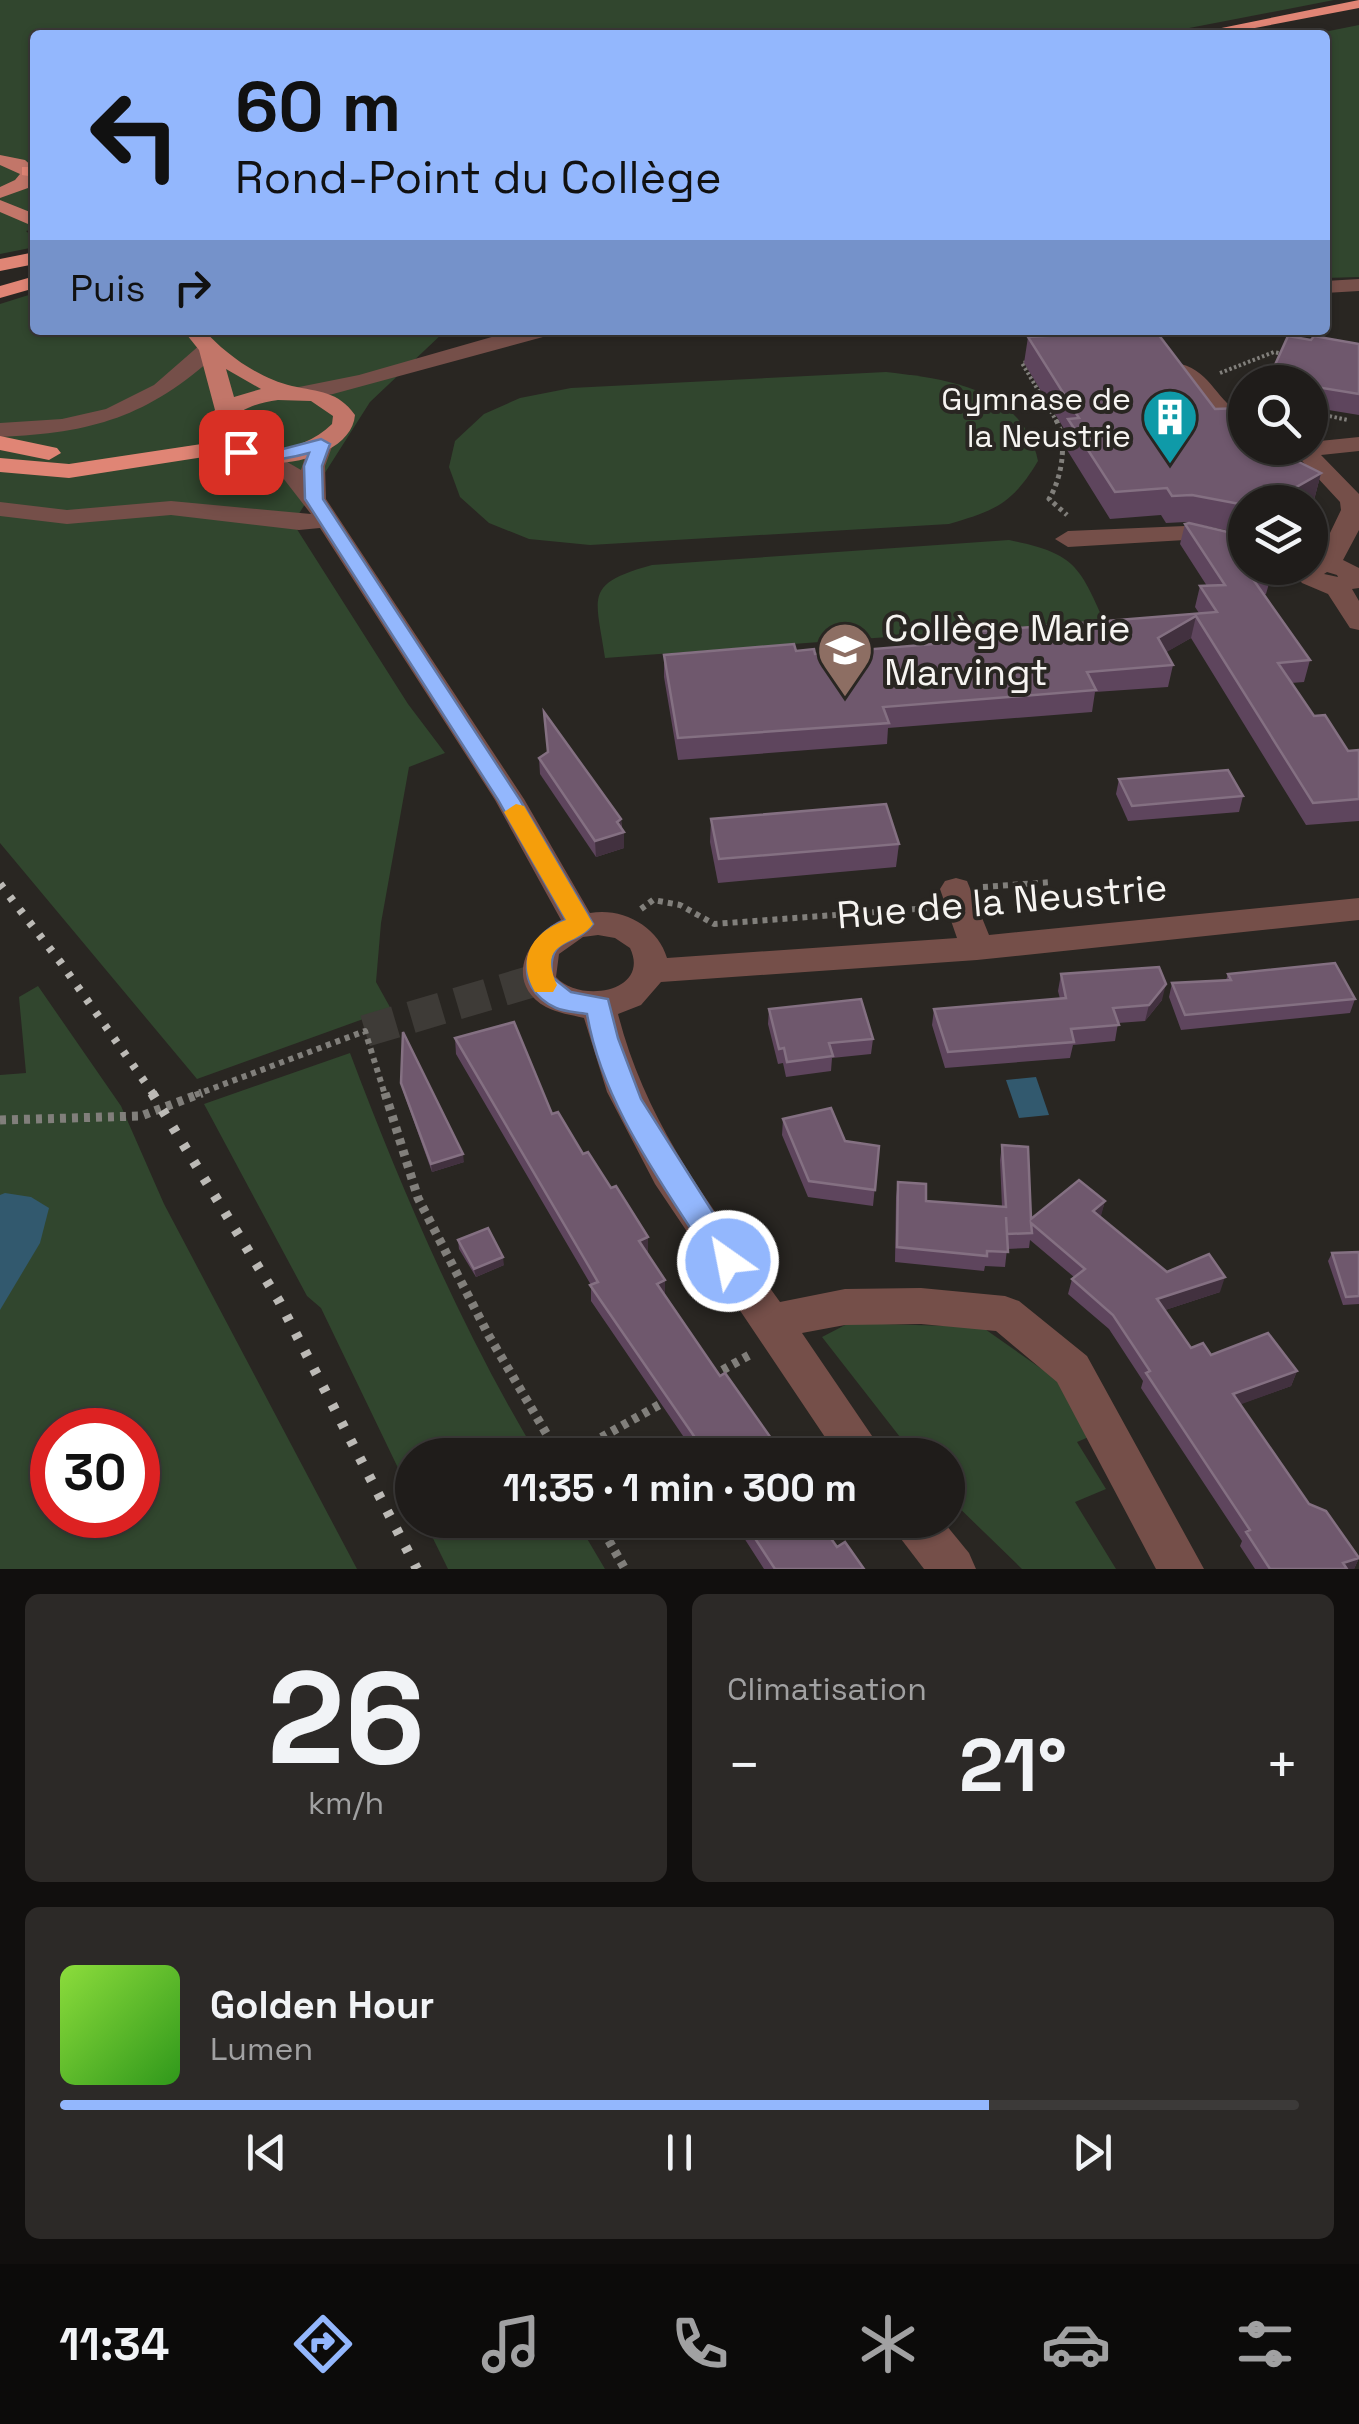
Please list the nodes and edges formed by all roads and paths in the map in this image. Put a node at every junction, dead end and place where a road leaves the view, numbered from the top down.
1 (1359, 4) edge
2 (1359, 16) edge
3 (1221, 30) edge
4 (1285, 30) edge
5 (0, 160) edge
6 (20, 180) edge
7 (0, 205) edge
8 (30, 219) edge
9 (30, 259) edge
10 (0, 265) edge
11 (30, 279) edge
12 (30, 280) edge
13 (0, 282) edge
14 (1359, 285) edge
15 (1330, 286) edge
16 (0, 292) edge
17 (1359, 296) edge
18 (1330, 297) edge
19 (196, 335) edge
20 (524, 335) edge
21 (209, 350) junction
22 (1292, 355) edge
23 (1042, 361) edge
24 (402, 372) junction
25 (1187, 373) joint
26 (295, 393) junction
27 (341, 410) junction
28 (1328, 416) edge
29 (1228, 417) edge
30 (1359, 422) edge
31 (222, 428) junction
32 (0, 430) edge
33 (0, 443) edge
34 (321, 444) junction
35 (1359, 444) edge
36 (1328, 446) edge
37 (263, 455) junction
38 (0, 465) edge
39 (1319, 465) edge
40 (0, 509) edge
41 (320, 510) junction
42 (1081, 539) joint
43 (1228, 542) edge
44 (1328, 558) edge
45 (1328, 579) edge
46 (1359, 622) edge
47 (1052, 882) dead end
48 (958, 897) junction
49 (1359, 909) edge
50 (580, 924) junction
51 (618, 926) junction
52 (977, 948) junction
53 (652, 970) junction
54 (599, 1006) junction
55 (0, 1120) edge
56 (775, 1330) junction
57 (699, 1382) edge
58 (683, 1392) edge
59 (549, 1438) edge
60 (600, 1438) edge
61 (851, 1438) edge
62 (607, 1538) edge
63 (928, 1538) edge
64 (625, 1569) edge
65 (953, 1569) edge
66 (1181, 1569) edge

1 - 3 highway
2 - 4 highway
5 - 6 main road
7 - 8 main road
9 - 10 highway
11 - 13 highway
12 - 16 highway
14 - 15 street
17 - 18 street
19 - 21 main road
20 - 24 street
21 - 26 main road
21 - 31 main road
21 - 32 street
22 - 25 path
23 - 42 path
24 - 26 street
24 - 27 street
25 - 29 street
26 - 27 main road
26 - 31 main road
27 - 34 main road
28 - 30 path
31 - 33 highway
31 - 37 main road
31 - 38 highway
34 - 37 main road
34 - 41 street
35 - 36 street
37 - 41 street
39 - 44 street
40 - 41 street
41 - 50 street
42 - 43 street
45 - 46 street
47 - 48 path
48 - 51 path
48 - 52 street
49 - 52 street, Rue de la Neustrie
50 - 51 street
50 - 54 street
51 - 53 street
52 - 53 street, Rue de la Neustrie
53 - 54 street
54 - 56 street
55 - 59 path
56 - 57 path
56 - 61 street
56 - 66 street
58 - 60 path
62 - 64 path
63 - 65 street

